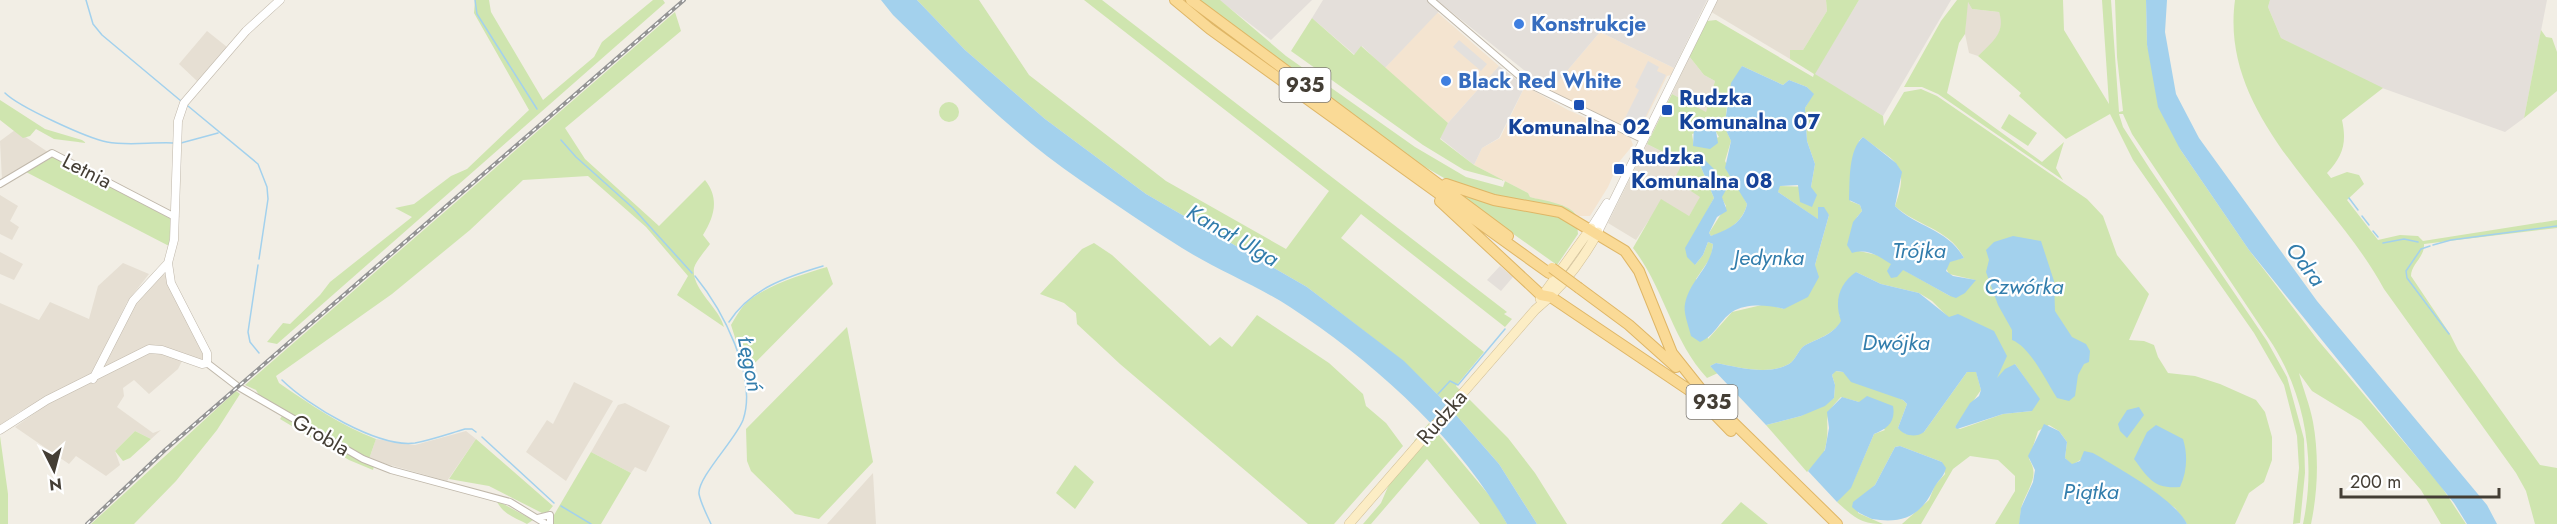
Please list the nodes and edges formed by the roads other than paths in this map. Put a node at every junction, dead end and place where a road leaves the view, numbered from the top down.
1 (280, 0) edge
2 (1175, 0) edge
3 (1191, 0) edge
4 (1431, 0) edge
5 (1713, 0) edge
6 (1644, 140) junction
7 (1417, 173) junction
8 (0, 184) edge
9 (175, 217) junction
10 (1594, 230) junction
11 (168, 263) junction
12 (1547, 296) junction
13 (207, 363) junction
14 (93, 379) junction
15 (1698, 392) junction
16 (0, 430) edge
17 (537, 518) junction
18 (548, 524) edge
19 (1349, 524) edge
20 (1827, 524) edge
21 (1837, 524) edge

1 - 9 street
2 - 7 main road, 935
3 - 7 main road, 935
4 - 6 street
5 - 6 street, Rudzka
6 - 10 street, Rudzka
7 - 10 main road
7 - 12 main road
7 - 15 main road, 935, bridge
8 - 9 street, Letnia
9 - 11 street
10 - 12 main road, Rudzka
10 - 15 main road
11 - 13 street
11 - 14 street
12 - 15 main road
12 - 19 main road, Rudzka
13 - 14 street
13 - 17 street, Grobla
14 - 16 street
15 - 20 main road, 935
15 - 21 main road, 935
17 - 18 street, Grobla
17 - 18 street

